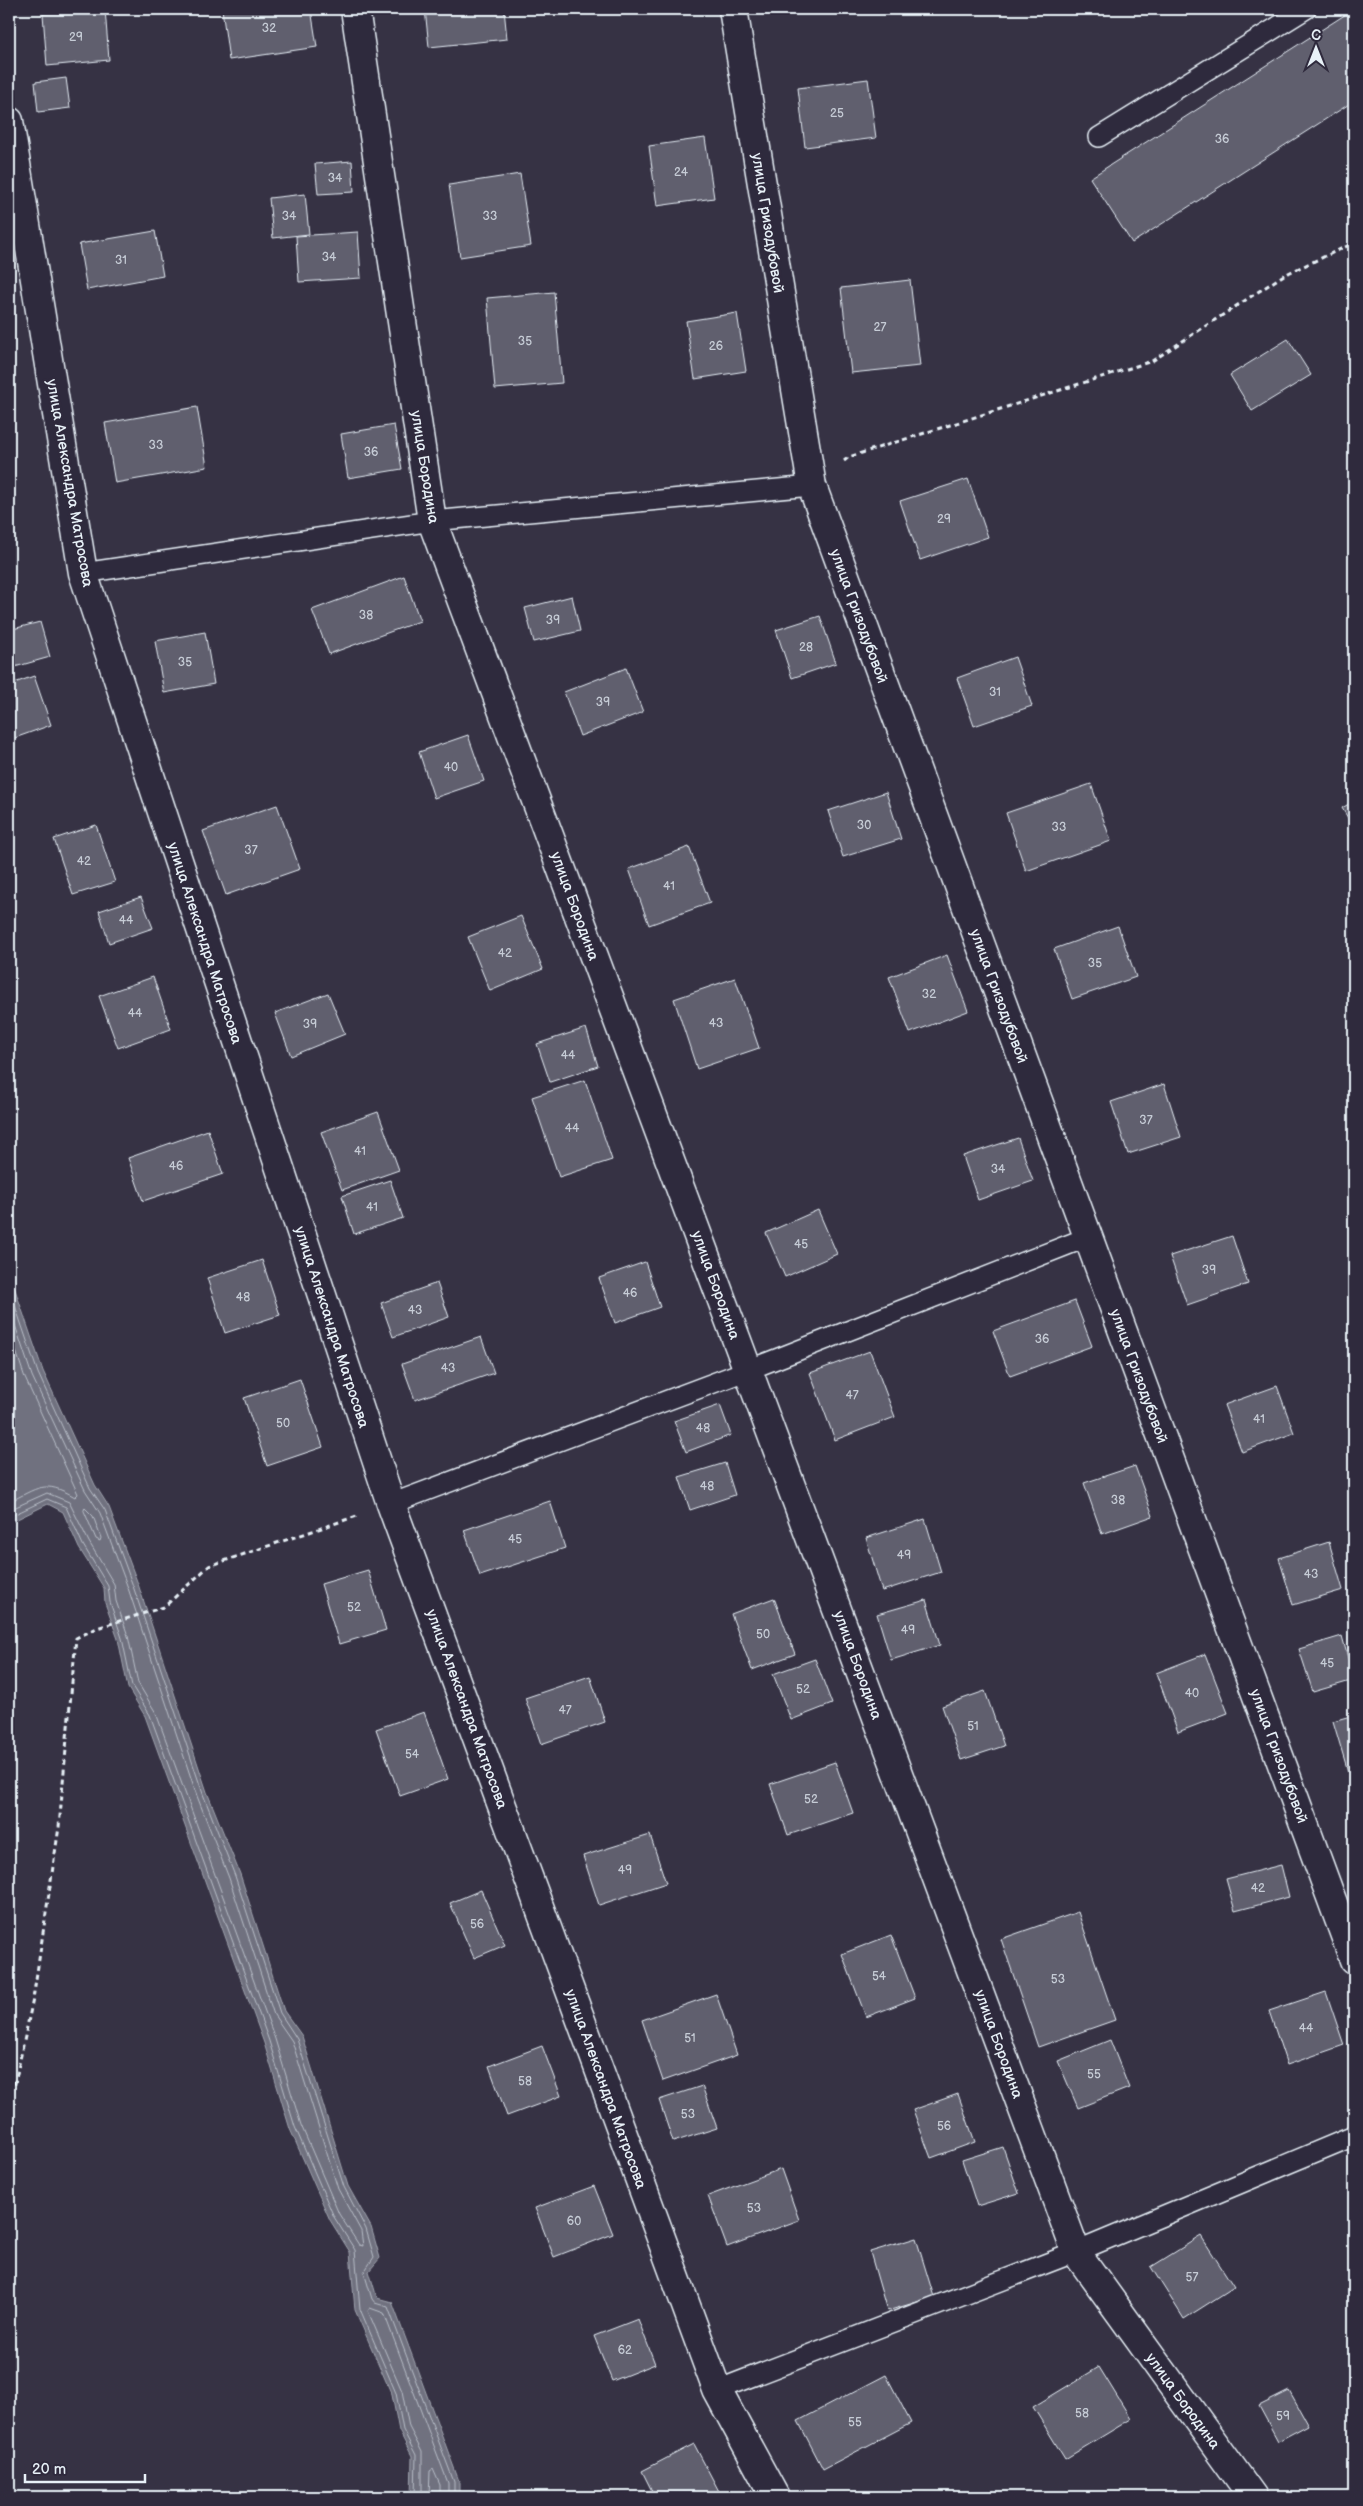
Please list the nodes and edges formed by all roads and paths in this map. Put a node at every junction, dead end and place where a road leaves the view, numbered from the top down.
1 (355, 9) edge
2 (733, 9) edge
3 (1306, 9) edge
4 (9, 121) edge
5 (1099, 137) dead end
6 (1354, 243) edge
7 (812, 486) junction
8 (432, 521) junction
9 (83, 573) junction
10 (1088, 1237) junction
11 (748, 1370) junction
12 (391, 1504) junction
13 (1354, 1960) edge
14 (9, 2110) edge
15 (1354, 2136) edge
16 (1076, 2252) junction
17 (717, 2390) junction
18 (776, 2497) edge
19 (1252, 2497) edge

1 - 8 street, улица Бородина
2 - 7 street, улица Гризодубовой
3 - 5 lane
4 - 9 street, улица Александра Матросова
6 - 7 path
7 - 8 lane
7 - 10 street, улица Гризодубовой
8 - 9 lane
8 - 11 street, улица Бородина
9 - 12 street, улица Александра Матросова
10 - 11 lane
10 - 13 street, улица Гризодубовой
11 - 12 lane
11 - 16 street, улица Бородина
12 - 14 path
12 - 17 street, улица Александра Матросова
15 - 16 lane
16 - 17 lane
16 - 19 street, улица Бородина
17 - 18 street, улица Александра Матросова

